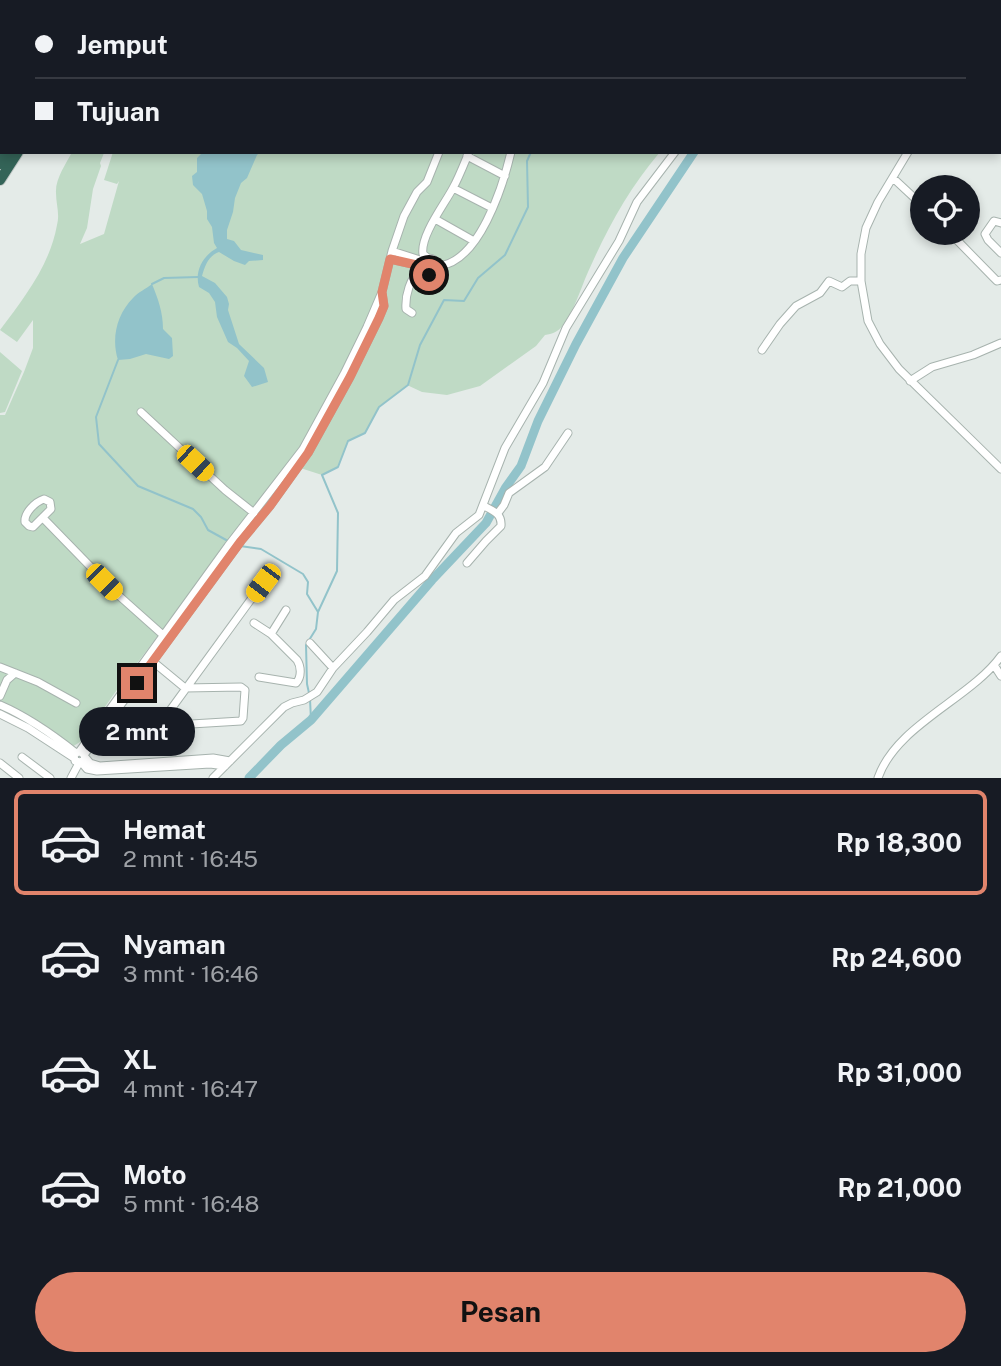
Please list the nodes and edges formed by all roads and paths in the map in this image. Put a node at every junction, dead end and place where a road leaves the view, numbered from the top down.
1 (17, 154) edge
2 (438, 154) edge
3 (468, 154) edge
4 (510, 154) edge
5 (673, 154) edge
6 (907, 154) edge
7 (505, 176) junction
8 (893, 178) junction
9 (0, 180) edge
10 (453, 188) junction
11 (910, 194) edge
12 (492, 208) junction
13 (435, 219) junction
14 (1001, 223) edge
15 (474, 241) junction
16 (962, 245) edge
17 (1001, 253) edge
18 (391, 255) junction
19 (423, 263) junction
20 (438, 266) junction
21 (1001, 280) edge
22 (861, 281) junction
23 (412, 313) dead end
24 (1001, 343) edge
25 (762, 350) dead end
26 (910, 381) junction
27 (141, 412) dead end
28 (568, 433) dead end
29 (1001, 469) edge
30 (272, 496) junction
31 (491, 510) junction
32 (254, 513) junction
33 (43, 518) dead end
34 (238, 539) junction
35 (231, 548) junction
36 (467, 563) dead end
37 (268, 576) dead end
38 (286, 610) dead end
39 (254, 624) dead end
40 (271, 634) junction
41 (163, 635) junction
42 (310, 643) dead end
43 (1001, 656) edge
44 (150, 660) junction
45 (994, 665) junction
46 (0, 667) edge
47 (333, 668) junction
48 (15, 673) junction
49 (195, 674) junction
50 (1001, 676) edge
51 (259, 677) dead end
52 (3, 679) edge
53 (293, 684) junction
54 (210, 687) junction
55 (186, 688) junction
56 (0, 696) edge
57 (294, 702) junction
58 (76, 703) dead end
59 (0, 705) edge
60 (0, 713) edge
61 (158, 726) junction
62 (147, 743) dead end
63 (22, 757) dead end
64 (80, 757) junction
65 (0, 763) edge
66 (228, 763) junction
67 (7, 768) junction
68 (0, 775) edge
69 (19, 778) edge
70 (50, 778) edge
71 (71, 778) edge
72 (213, 778) edge
73 (878, 778) edge

1 - 9 highway
2 - 18 street
3 - 7 street
3 - 10 street
4 - 7 street
5 - 31 street
6 - 8 street
7 - 12 street
8 - 11 street
8 - 22 street
10 - 12 street
10 - 13 street
12 - 15 street
13 - 15 street
13 - 19 street
14 - 17 street
15 - 20 street
16 - 21 street
18 - 19 street
18 - 30 street
19 - 20 street
19 - 20 street
19 - 23 street
22 - 25 street
22 - 26 street
24 - 26 street
26 - 29 street
27 - 32 street
28 - 31 street
30 - 32 street
30 - 34 street
31 - 36 street
31 - 47 street
32 - 34 street
33 - 41 street
34 - 35 street
35 - 41 street
35 - 44 street
37 - 49 street
38 - 40 street
39 - 40 street
40 - 53 street
41 - 44 street
42 - 47 street
43 - 45 street
44 - 55 street
44 - 64 street
45 - 50 street
45 - 73 street
46 - 48 street
47 - 57 street
48 - 52 street
48 - 58 street
49 - 54 street
49 - 55 street
51 - 53 street
52 - 56 street
53 - 57 street
54 - 55 street
54 - 61 street
55 - 61 street
57 - 66 street
59 - 64 street
60 - 64 street
61 - 62 street
63 - 70 street
64 - 66 street
64 - 71 street
65 - 67 street
66 - 72 street
67 - 68 street
67 - 69 street

